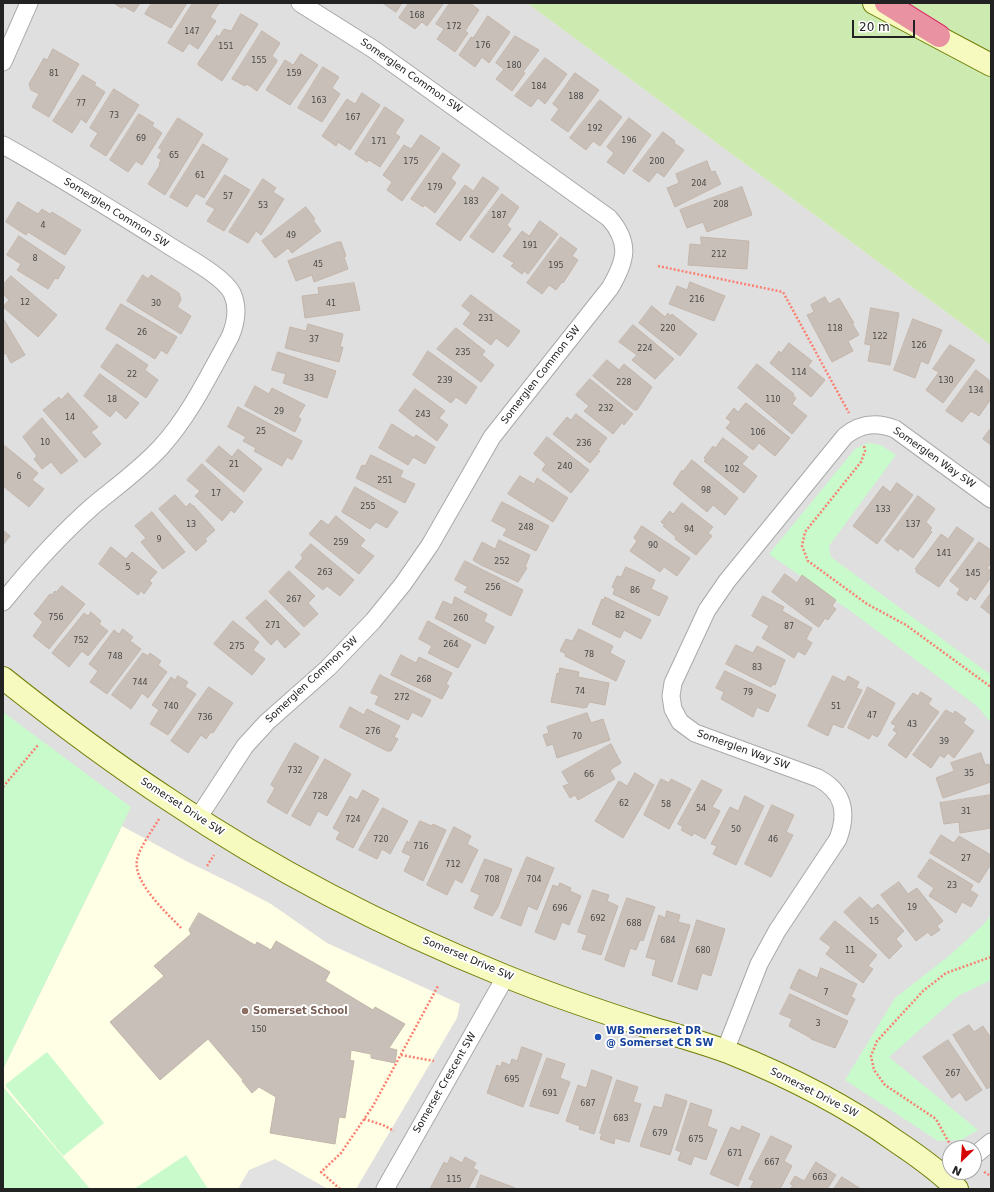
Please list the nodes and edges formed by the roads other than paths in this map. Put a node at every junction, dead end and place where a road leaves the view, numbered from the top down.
1 (29, 3) edge
2 (300, 3) edge
3 (874, 3) edge
4 (886, 3) edge
5 (938, 36) junction
6 (3, 62) edge
7 (991, 65) edge
8 (3, 145) edge
9 (991, 499) edge
10 (3, 602) edge
11 (3, 678) edge
12 (198, 818) junction
13 (506, 976) junction
14 (725, 1051) junction
15 (991, 1142) edge
16 (982, 1149) edge
17 (955, 1181) edge
18 (385, 1189) edge

1 - 6 street
2 - 12 street, Somerglen Common SW
3 - 5 street
4 - 5 highway
5 - 7 street
8 - 10 street, Somerglen Common SW
9 - 14 street, Somerglen Way SW
11 - 12 street, Somerset Drive SW
12 - 13 street, Somerset Drive SW
13 - 14 street, Somerset Drive SW
13 - 18 street, Somerset Crescent SW
14 - 17 street, Somerset Drive SW
15 - 16 street

